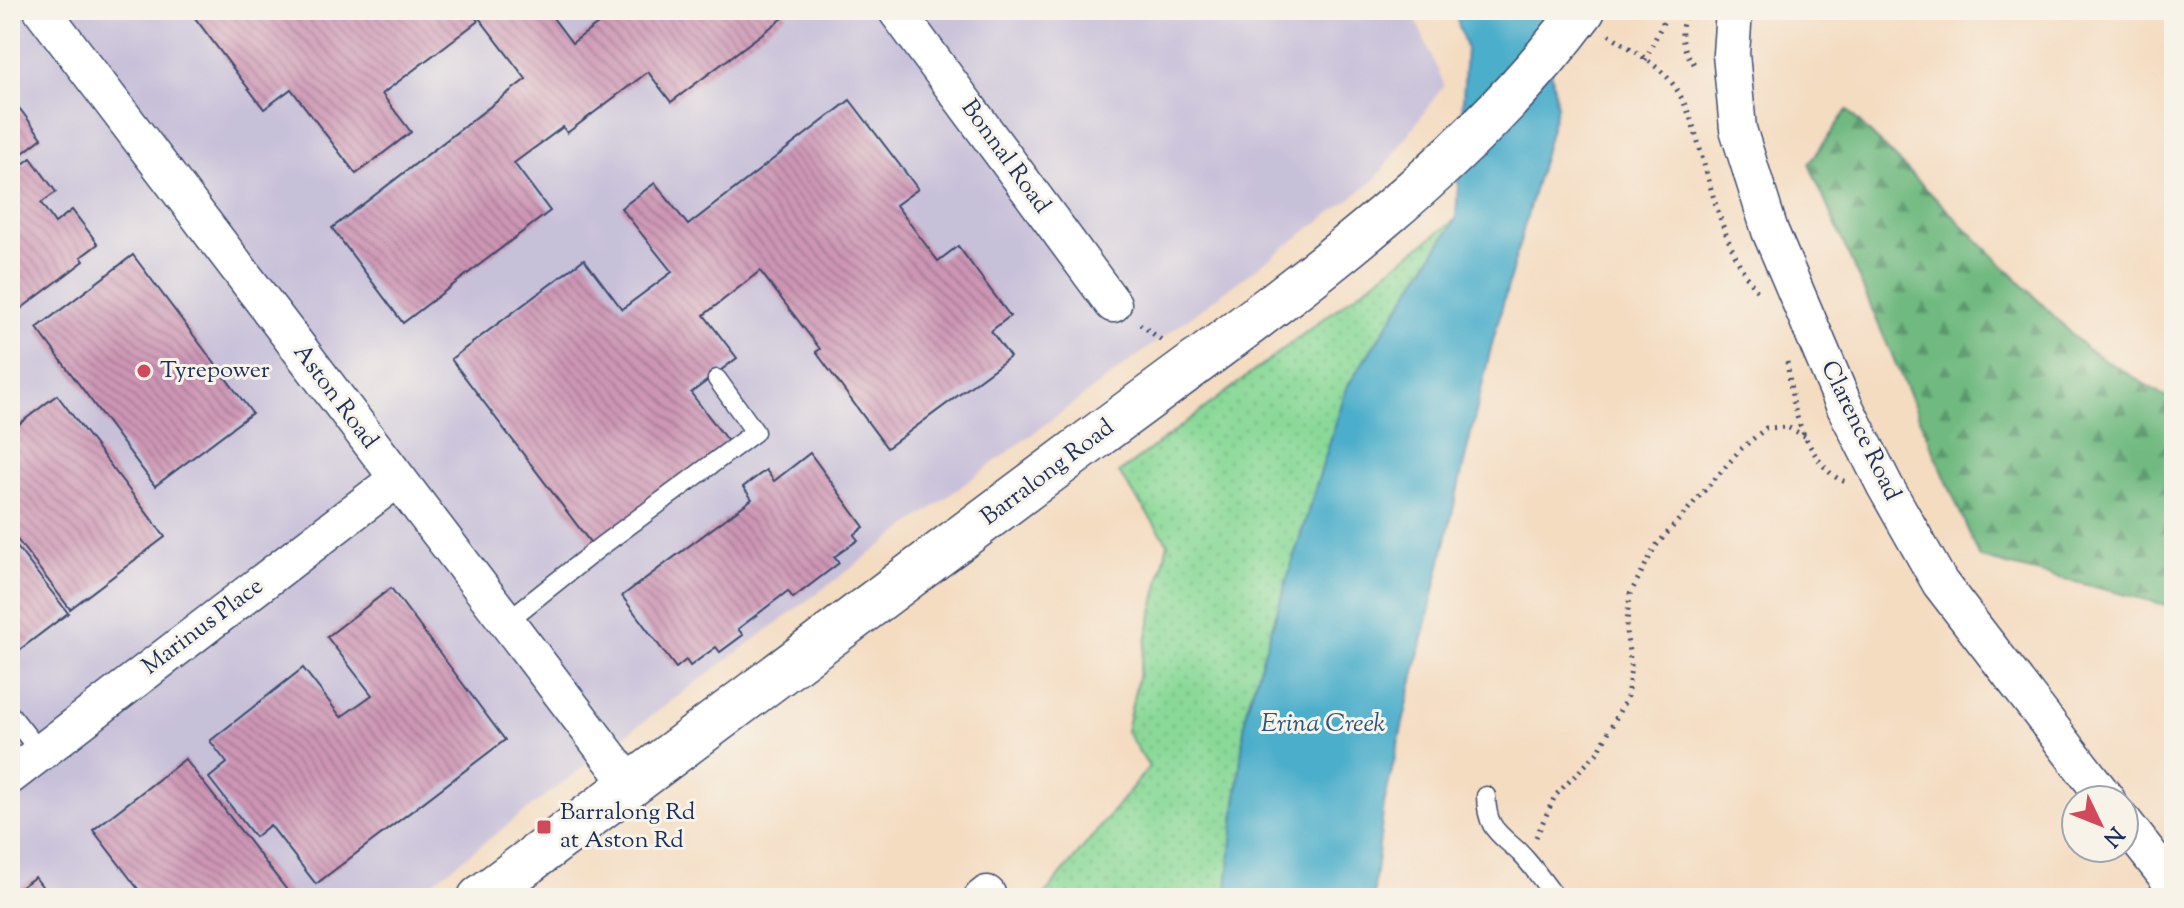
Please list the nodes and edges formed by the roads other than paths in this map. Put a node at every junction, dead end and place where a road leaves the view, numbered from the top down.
1 (42, 10) edge
2 (896, 10) edge
3 (1734, 10) edge
4 (1592, 19) edge
5 (1113, 304) dead end
6 (717, 379) dead end
7 (397, 479) junction
8 (506, 622) junction
9 (10, 714) edge
10 (40, 752) junction
11 (10, 776) edge
12 (630, 784) junction
13 (2095, 784) edge
14 (1486, 796) dead end
15 (2140, 842) edge
16 (2174, 886) edge
17 (480, 898) edge
18 (1556, 898) edge

1 - 7 street, Aston Road
2 - 5 street, Bonnal Road
3 - 13 street, Clarence Road
4 - 12 street, Barralong Road
6 - 8 lane
7 - 8 street, Aston Road
7 - 10 street, Marinus Place
8 - 12 street, Aston Road
9 - 10 lane
10 - 11 street, Marinus Place
12 - 17 street, Barralong Road
14 - 18 lane
15 - 16 street

